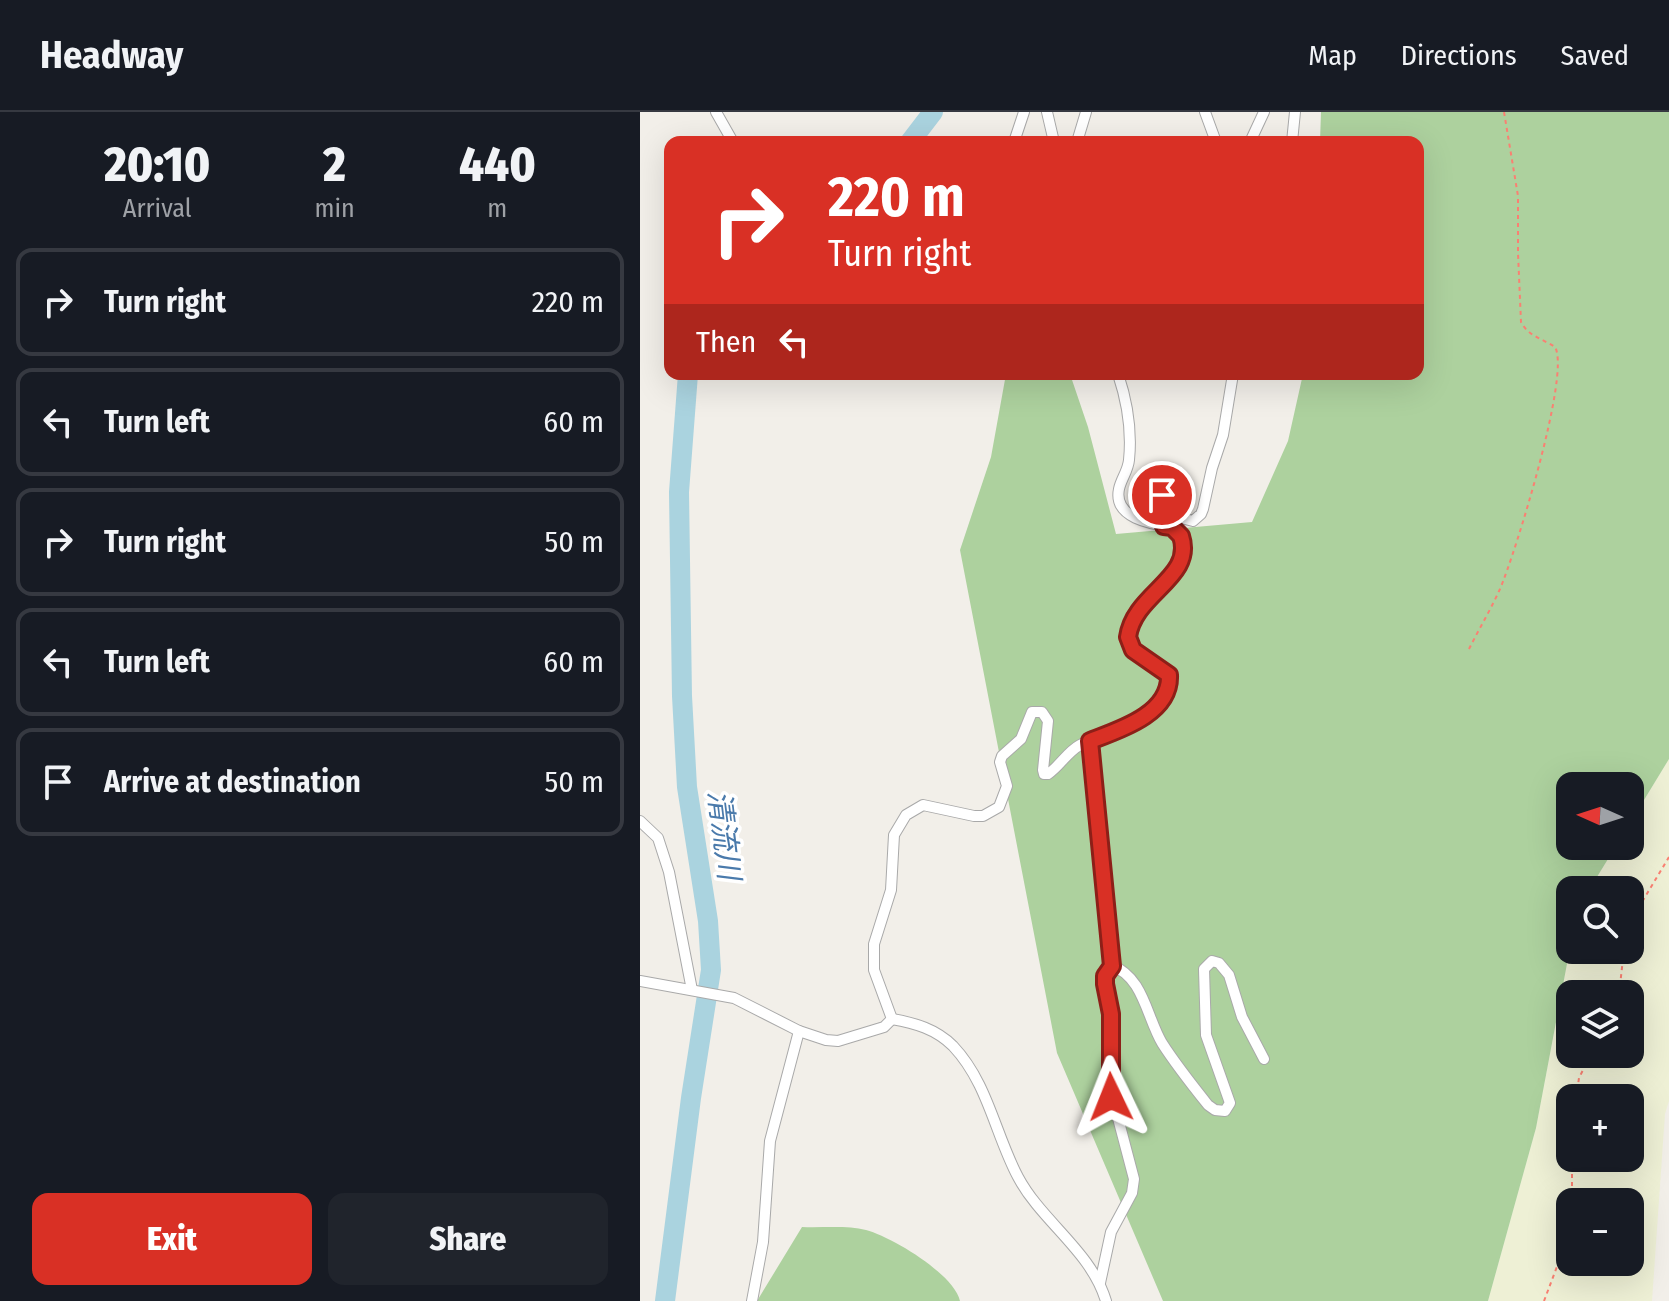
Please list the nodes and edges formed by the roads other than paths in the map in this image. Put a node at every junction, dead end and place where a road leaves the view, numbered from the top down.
1 (716, 112) edge
2 (1024, 112) edge
3 (1047, 112) edge
4 (1086, 112) edge
5 (1205, 112) edge
6 (1264, 112) edge
7 (1295, 112) edge
8 (730, 136) edge
9 (1016, 136) edge
10 (1053, 136) edge
11 (1079, 136) edge
12 (1214, 136) edge
13 (1253, 136) edge
14 (1293, 136) edge
15 (1120, 380) edge
16 (1232, 380) edge
17 (1164, 526) junction
18 (1090, 741) junction
19 (640, 821) edge
20 (1112, 966) junction
21 (640, 981) edge
22 (692, 990) junction
23 (892, 1019) junction
24 (799, 1031) junction
25 (1264, 1059) dead end
26 (1100, 1283) junction
27 (752, 1301) edge
28 (1106, 1301) edge

1 - 8 street
2 - 9 street
3 - 10 street
4 - 11 street
5 - 12 street
6 - 13 street
7 - 14 street
15 - 17 street
16 - 17 street
17 - 18 street
18 - 20 street
18 - 23 street
19 - 22 street
20 - 25 street
20 - 26 street
21 - 22 street
22 - 24 street
23 - 24 street
23 - 26 street
24 - 27 street
26 - 28 street

